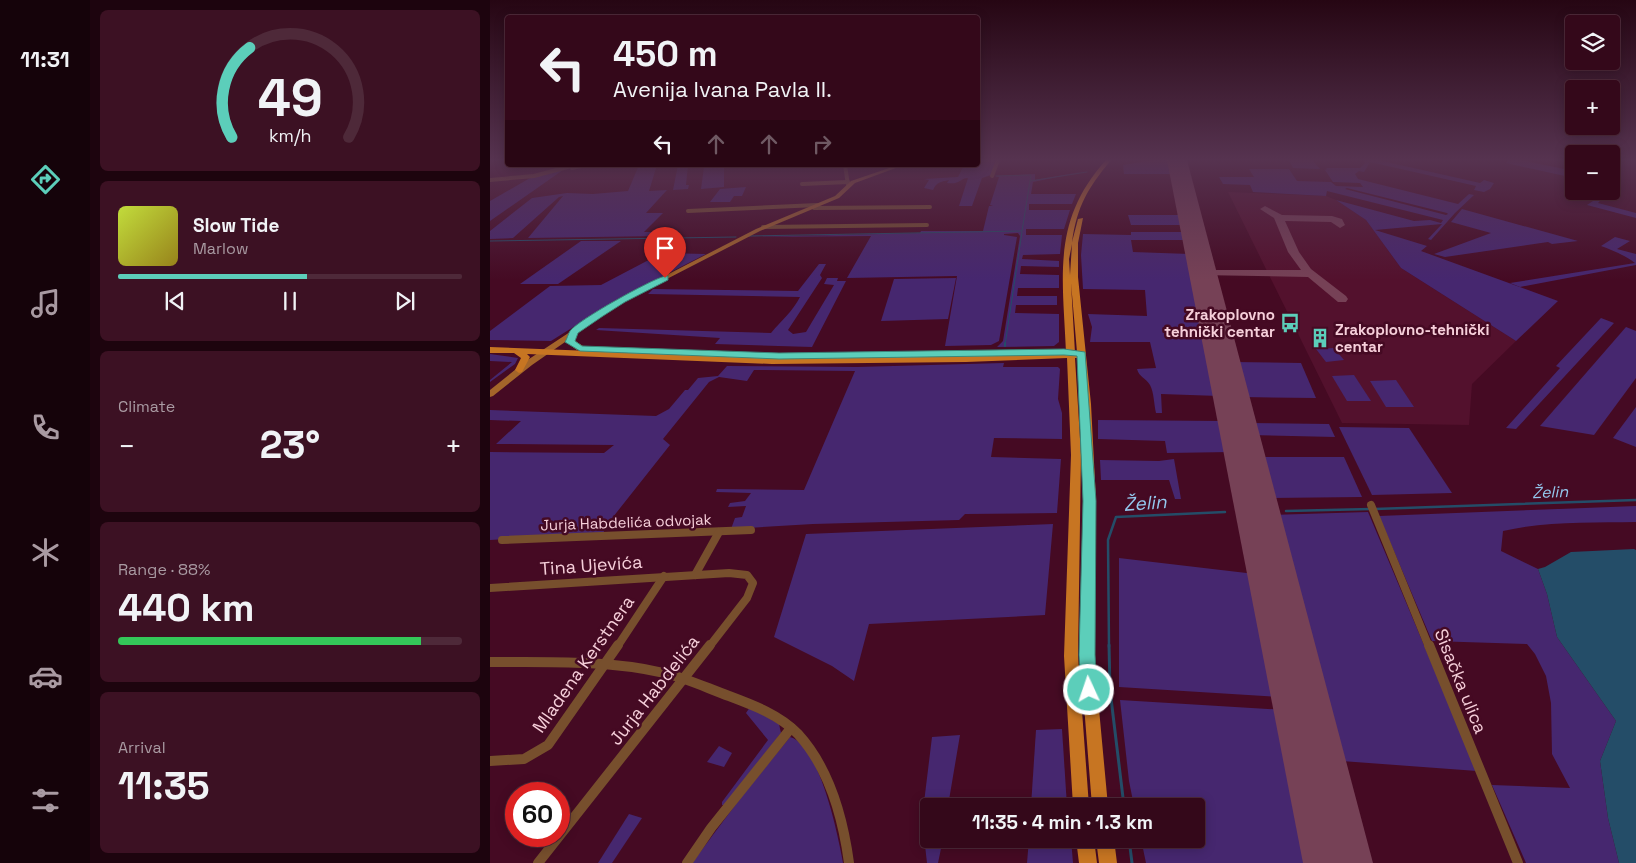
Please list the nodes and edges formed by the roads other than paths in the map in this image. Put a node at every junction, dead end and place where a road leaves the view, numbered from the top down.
1 (829, 200) edge
2 (1081, 200) edge
3 (1088, 200) edge
4 (815, 206) junction
5 (930, 207) dead end
6 (688, 211) dead end
7 (927, 225) dead end
8 (763, 227) junction
9 (574, 332) junction
10 (1070, 333) junction
11 (490, 344) edge
12 (580, 348) junction
13 (490, 350) edge
14 (548, 350) junction
15 (513, 351) junction
16 (1045, 352) junction
17 (1071, 354) junction
18 (1081, 354) junction
19 (1030, 357) junction
20 (519, 370) junction
21 (1072, 371) junction
22 (490, 394) edge
23 (1372, 509) dead end
24 (751, 530) dead end
25 (719, 532) junction
26 (502, 540) dead end
27 (695, 575) junction
28 (664, 576) junction
29 (490, 588) edge
30 (490, 662) edge
31 (604, 665) junction
32 (683, 679) junction
33 (792, 728) junction
34 (490, 761) edge
35 (1080, 798) edge
36 (1099, 798) edge
37 (1086, 848) edge
38 (1106, 848) edge
39 (538, 863) edge
40 (687, 863) edge
41 (849, 863) edge
42 (1088, 863) edge
43 (1108, 863) edge
44 (1518, 863) edge

1 - 4 main road
2 - 10 main road
3 - 18 main road
4 - 5 street
4 - 6 street
4 - 8 main road
7 - 8 street
8 - 9 main road
9 - 12 main road
9 - 14 main road
10 - 16 main road
10 - 17 main road
11 - 14 main road
12 - 14 main road
12 - 16 main road
13 - 15 main road
14 - 15 main road
14 - 19 main road
14 - 20 main road
15 - 20 main road
16 - 17 main road
17 - 18 main road
17 - 19 main road
17 - 21 main road
18 - 36 main road
19 - 21 main road
20 - 22 main road
21 - 35 main road
23 - 44 street, Sisačka ulica
24 - 25 street, Jurja Habdelića odvojak
25 - 26 street, Jurja Habdelića odvojak
25 - 27 street
27 - 28 street, Tina Ujevića
27 - 32 street, Jurja Habdelića
28 - 29 street, Tina Ujevića
28 - 31 street, Mladena Kerstnera
30 - 31 street
31 - 32 street
31 - 34 street, Mladena Kerstnera
32 - 33 street
32 - 39 street, Jurja Habdelića
33 - 40 street
33 - 41 street
37 - 42 main road
38 - 43 main road

